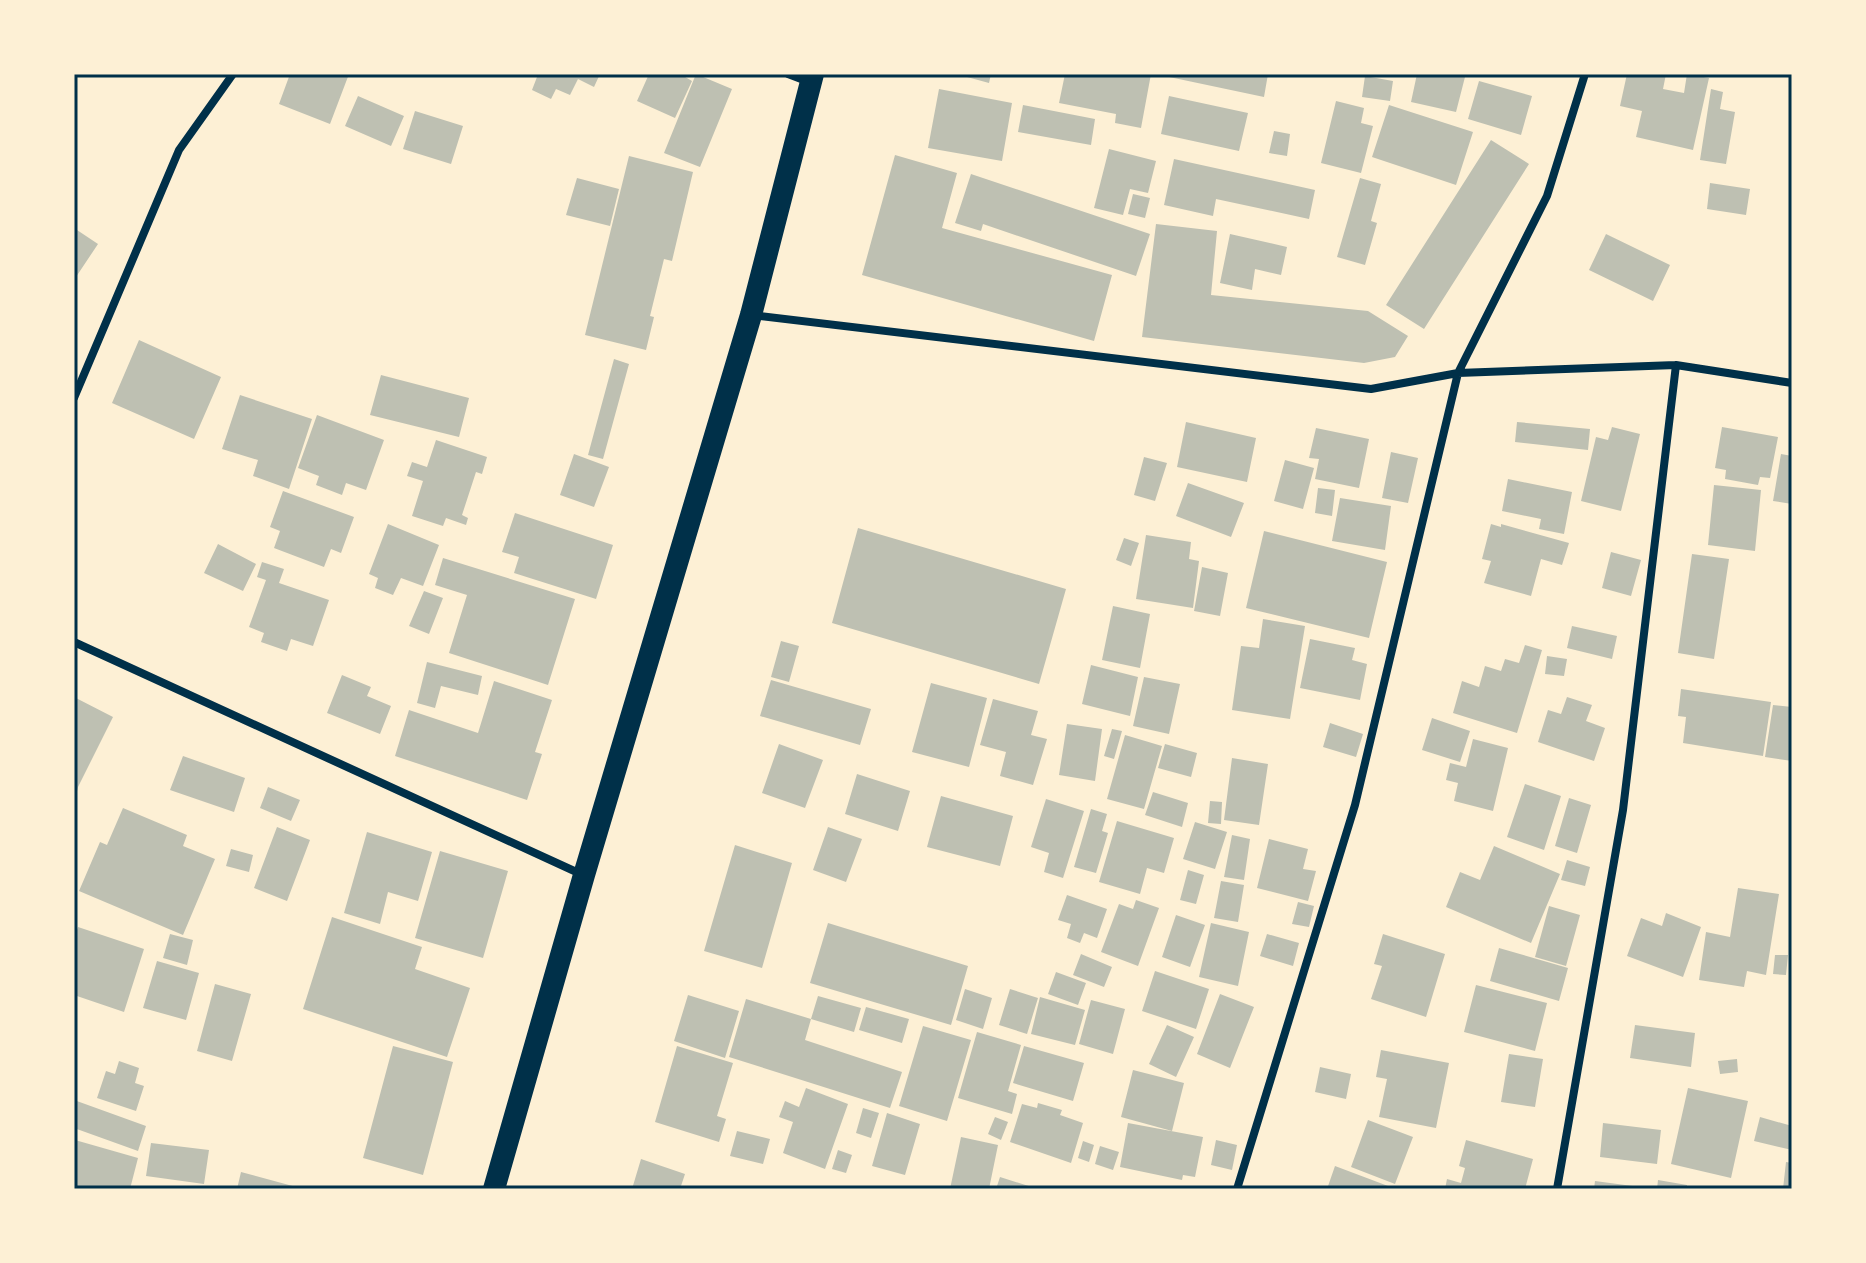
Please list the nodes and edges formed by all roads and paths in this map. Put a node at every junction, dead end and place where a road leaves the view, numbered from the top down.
1 (788, 74) edge
2 (1585, 74) edge
3 (229, 76) edge
4 (811, 78) edge
5 (751, 315) junction
6 (1676, 365) junction
7 (1458, 373) junction
8 (1792, 383) edge
9 (74, 398) edge
10 (74, 642) edge
11 (584, 875) junction
12 (494, 1189) edge
13 (1237, 1189) edge
14 (1557, 1189) edge

1 - 4 street
2 - 7 street
3 - 9 street
4 - 5 highway
5 - 7 street
5 - 11 highway
6 - 7 street
6 - 8 street
6 - 14 street
7 - 13 street
10 - 11 street
11 - 12 highway

